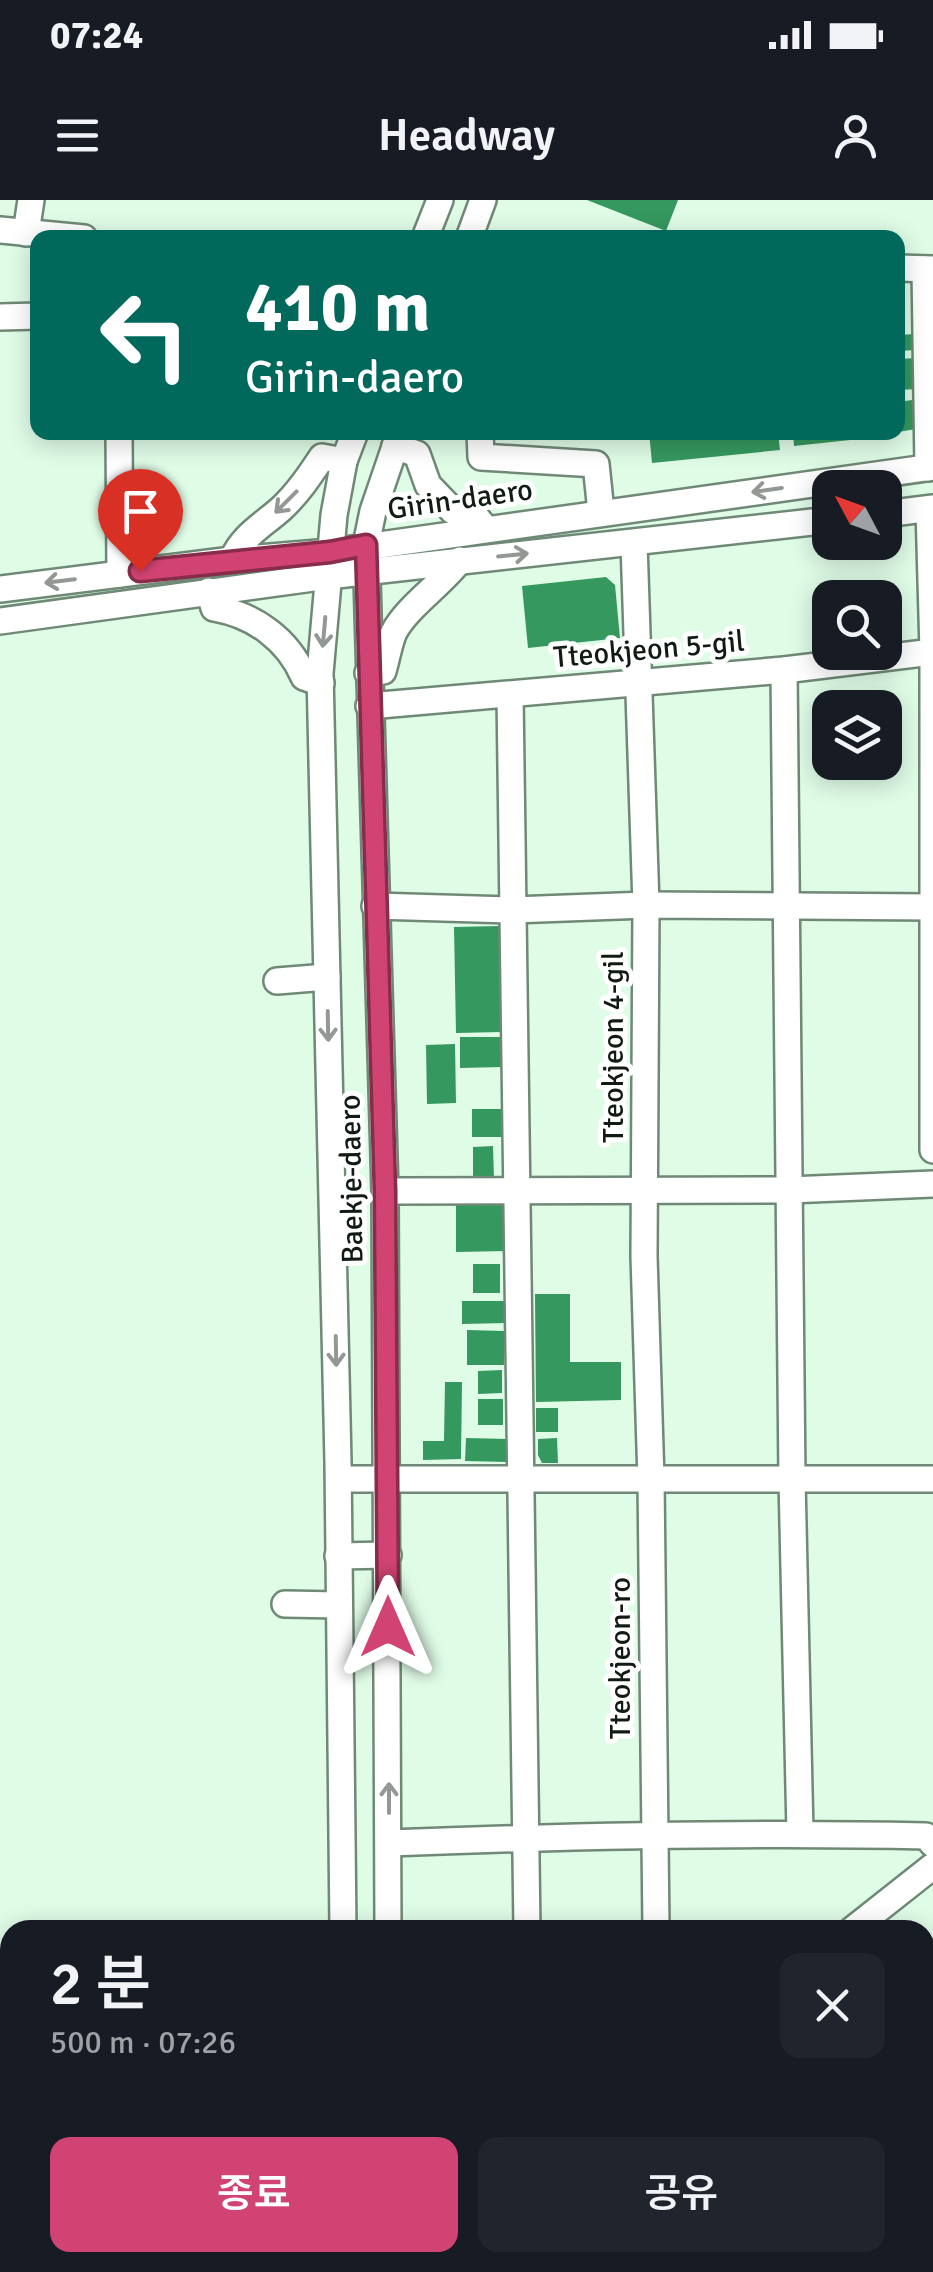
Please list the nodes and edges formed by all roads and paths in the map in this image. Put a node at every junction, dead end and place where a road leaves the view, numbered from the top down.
1 (31, 200) edge
2 (440, 200) edge
3 (483, 200) edge
4 (0, 230) edge
5 (428, 230) edge
6 (472, 230) edge
7 (26, 232) junction
8 (30, 232) edge
9 (929, 269) edge
10 (0, 316) edge
11 (30, 316) edge
12 (118, 440) edge
13 (352, 440) edge
14 (398, 440) edge
15 (399, 440) edge
16 (480, 440) edge
17 (344, 461) junction
18 (930, 467) edge
19 (931, 508) edge
20 (600, 512) junction
21 (902, 512) edge
22 (812, 522) edge
23 (485, 528) junction
24 (634, 543) junction
25 (366, 558) junction
26 (232, 560) junction
27 (460, 560) junction
28 (329, 564) junction
29 (120, 574) junction
30 (0, 589) edge
31 (209, 591) junction
32 (0, 621) edge
33 (933, 652) edge
34 (784, 670) junction
35 (368, 673) junction
36 (321, 683) junction
37 (640, 683) junction
38 (510, 694) junction
39 (369, 706) junction
40 (787, 904) junction
41 (646, 905) junction
42 (374, 906) junction
43 (933, 907) edge
44 (514, 910) junction
45 (327, 977) junction
46 (277, 981) dead end
47 (931, 1098) edge
48 (933, 1150) edge
49 (933, 1184) edge
50 (645, 1188) junction
51 (518, 1189) junction
52 (788, 1190) junction
53 (385, 1191) junction
54 (644, 1256) joint
55 (933, 1478) edge
56 (339, 1479) junction
57 (388, 1480) junction
58 (523, 1480) junction
59 (651, 1480) junction
60 (792, 1480) junction
61 (388, 1555) junction
62 (338, 1556) junction
63 (285, 1604) dead end
64 (338, 1605) junction
65 (800, 1833) junction
66 (654, 1834) junction
67 (526, 1837) junction
68 (389, 1843) junction
69 (933, 1844) edge
70 (933, 1866) edge
71 (343, 1920) edge
72 (388, 1920) edge
73 (527, 1920) edge
74 (656, 1920) edge
75 (865, 1920) edge

1 - 7 street
2 - 5 street
3 - 6 street
4 - 7 street
7 - 8 street
9 - 18 street, Girin-daero
10 - 11 street
12 - 29 street
13 - 17 street, Baekje-daero
14 - 25 street, Baekje-daero
15 - 23 street
16 - 20 street
17 -> 26 street
17 - 28 street, Baekje-daero
18 -> 20 street, Girin-daero
19 - 21 street
19 - 33 street
20 - 23 street, Girin-daero
22 - 24 street, Girin-daero
23 - 25 street, Girin-daero
27 -> 24 street, Girin-daero
24 - 37 street, Tteokjeon 4-gil
25 - 27 street, Girin-daero
25 - 28 street, Girin-daero
25 - 35 street, Baekje-daero
26 - 28 street, Girin-daero
26 - 29 street, Girin-daero
27 - 35 street
28 - 31 street, Girin-daero
28 -> 36 street, Baekje-daero
29 -> 30 street, Girin-daero
31 - 32 street, Girin-daero
31 - 36 street
33 - 34 street, Tteokjeon 5-gil
33 - 43 street
34 - 37 street, Tteokjeon 5-gil
34 - 40 street
35 - 39 street, Baekje-daero
36 - 45 street, Baekje-daero
37 - 38 street, Tteokjeon 5-gil
37 - 41 street, Tteokjeon 4-gil
38 - 39 street, Tteokjeon 5-gil
38 - 44 street
39 - 42 street, Baekje-daero
40 - 41 street, Tteokjeon 4-gil
40 - 43 street, Tteokjeon 4-gil
40 - 52 street
41 - 44 street, Tteokjeon 4-gil
41 - 50 street, Tteokjeon 4-gil
42 - 44 street, Tteokjeon 4-gil
42 - 53 street, Baekje-daero
43 - 47 street
44 - 51 street
45 - 46 street
45 -> 56 street, Baekje-daero
47 - 48 street
49 - 52 street
50 - 51 street
50 - 52 street
50 - 54 street, Tteokjeon 4-gil
51 - 53 street
51 - 58 street
52 - 60 street
53 - 57 street, Baekje-daero
54 - 59 street, Tteokjeon-ro
55 - 60 street
56 - 57 street
56 - 62 street, Baekje-daero
57 - 58 street
57 - 61 street, Baekje-daero
58 - 59 street
58 - 67 street
59 - 60 street
59 - 66 street, Tteokjeon-ro
60 - 65 street
61 - 62 street
68 -> 61 street, Baekje-daero
62 - 64 street, Baekje-daero
63 - 64 street
64 - 71 street, Baekje-daero
65 - 66 street
65 - 69 street
66 - 67 street
66 - 74 street, Tteokjeon-ro
67 - 68 street
67 - 73 street
68 - 72 street, Baekje-daero
70 - 75 street

